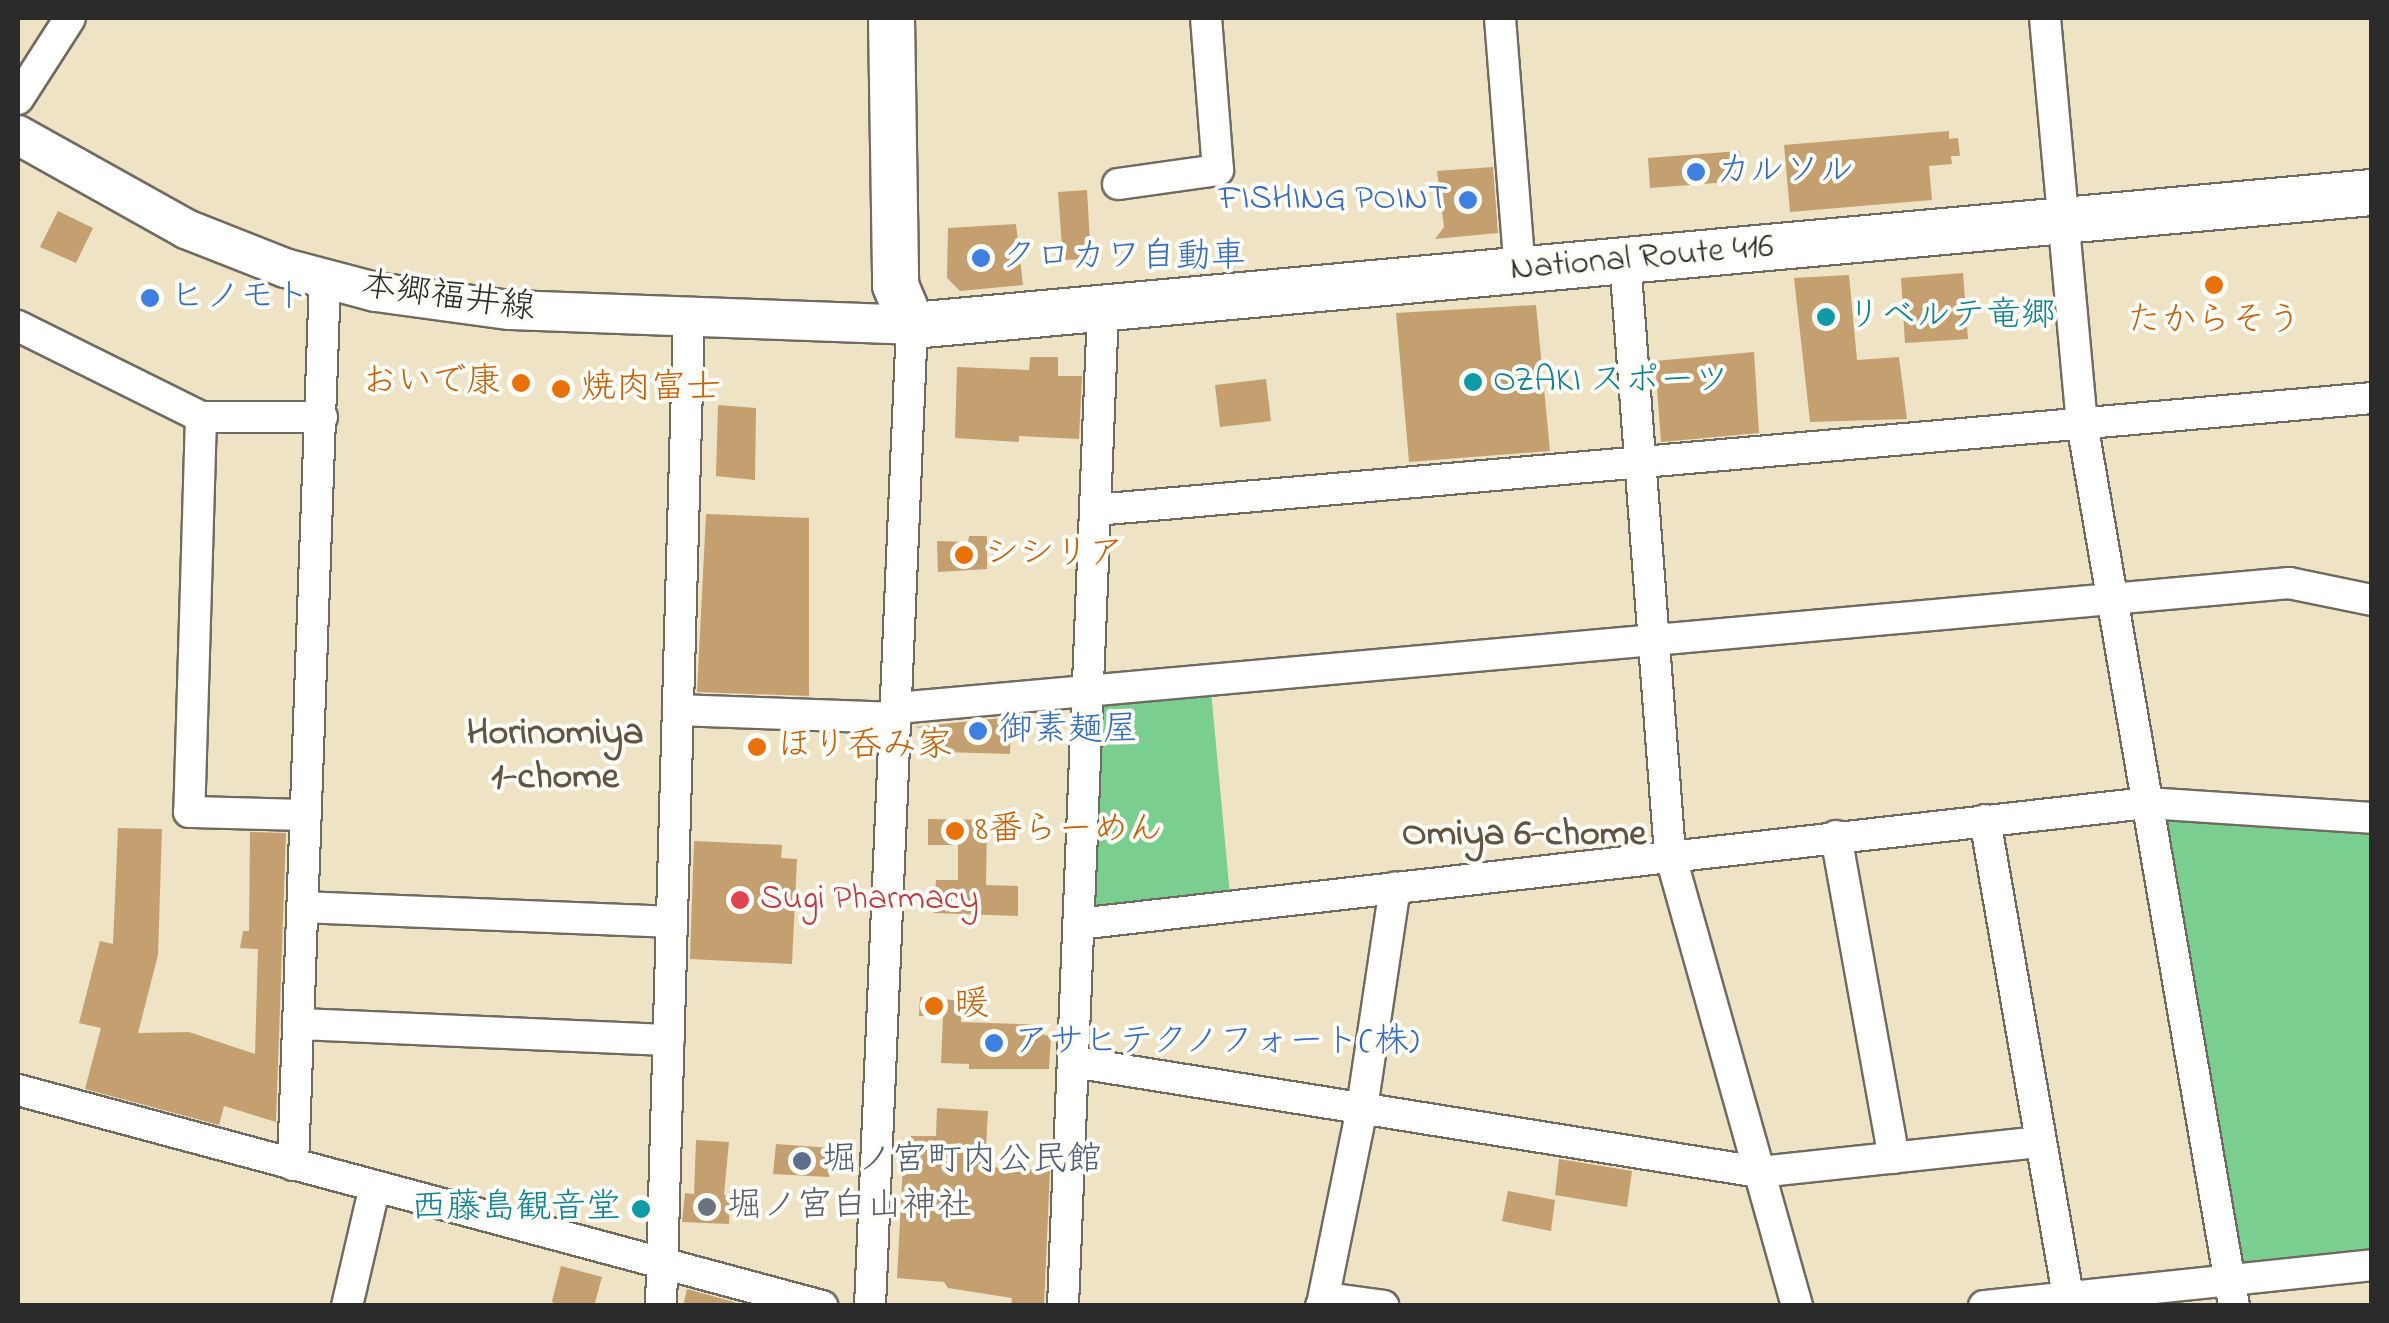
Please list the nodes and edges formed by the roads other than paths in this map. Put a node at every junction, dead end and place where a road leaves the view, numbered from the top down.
1 (70, 18) edge
2 (891, 18) edge
3 (918, 18) edge
4 (1206, 18) edge
5 (1500, 18) edge
6 (2045, 18) edge
7 (18, 99) edge
8 (18, 135) edge
9 (1118, 184) dead end
10 (2372, 192) edge
11 (2062, 220) junction
12 (1626, 260) junction
13 (1520, 270) junction
14 (325, 280) junction
15 (1102, 310) junction
16 (689, 316) junction
17 (912, 325) junction
18 (18, 326) edge
19 (2372, 398) edge
20 (201, 417) junction
21 (322, 418) junction
22 (2082, 423) junction
23 (1643, 465) junction
24 (1094, 510) junction
25 (2113, 600) junction
26 (2372, 600) edge
27 (1656, 642) junction
28 (1087, 691) junction
29 (678, 710) junction
30 (897, 713) junction
31 (2147, 803) junction
32 (306, 815) junction
33 (2372, 818) edge
34 (1985, 820) junction
35 (1836, 836) junction
36 (1670, 854) junction
37 (1395, 886) junction
38 (303, 907) junction
39 (672, 922) junction
40 (1078, 924) junction
41 (298, 1024) junction
42 (668, 1040) junction
43 (1073, 1062) junction
44 (18, 1090) edge
45 (1362, 1108) junction
46 (2039, 1142) junction
47 (1894, 1158) junction
48 (293, 1164) junction
49 (1760, 1172) junction
50 (375, 1186) junction
51 (662, 1262) junction
52 (2372, 1265) edge
53 (2231, 1293) edge
54 (2068, 1297) junction
55 (1321, 1305) edge
56 (347, 1306) edge
57 (661, 1306) edge
58 (822, 1306) edge
59 (870, 1306) edge
60 (1063, 1306) edge
61 (1384, 1306) edge
62 (1797, 1306) edge
63 (1984, 1306) edge

1 - 7 street
2 - 17 highway
3 - 17 highway
4 - 9 street
5 - 13 street
6 - 11 street
8 - 14 main road, 本郷福井線
10 - 11 highway, National Route 416
11 - 12 highway, National Route 416
11 - 22 street
12 - 13 highway, National Route 416
12 - 23 street
13 - 15 highway, National Route 416
14 - 16 main road, 本郷福井線
14 - 21 street
15 - 17 highway, National Route 416
15 - 24 street
16 - 17 main road, 本郷福井線
16 - 29 street
17 - 30 street
18 - 20 street
19 - 22 street
20 - 21 street
20 - 32 street
21 - 32 street
22 - 23 street
22 - 25 street
23 - 24 street
23 - 27 street
24 - 28 street
25 - 26 street
25 - 27 street
25 - 31 street
27 - 28 street
27 - 36 street
28 - 30 street
28 - 40 street
29 - 30 street
29 - 39 street
30 - 59 street
31 - 33 street
31 - 34 street
31 - 53 street
32 - 38 street
34 - 35 street
34 - 46 street
35 - 36 street
35 - 47 street
36 - 37 street
36 - 49 street
37 - 40 street
37 - 45 street
38 - 39 street
38 - 41 street
39 - 42 street
40 - 43 street
41 - 42 street
41 - 48 street
42 - 51 street
43 - 45 street
43 - 60 street
44 - 48 street
45 - 49 street
45 - 55 street
46 - 47 street
46 - 54 street
47 - 49 street
48 - 50 street
49 - 62 street
50 - 51 street
50 - 56 street
51 - 57 street
51 - 58 street
52 - 53 street
53 - 54 street
54 - 63 street
55 - 61 street

